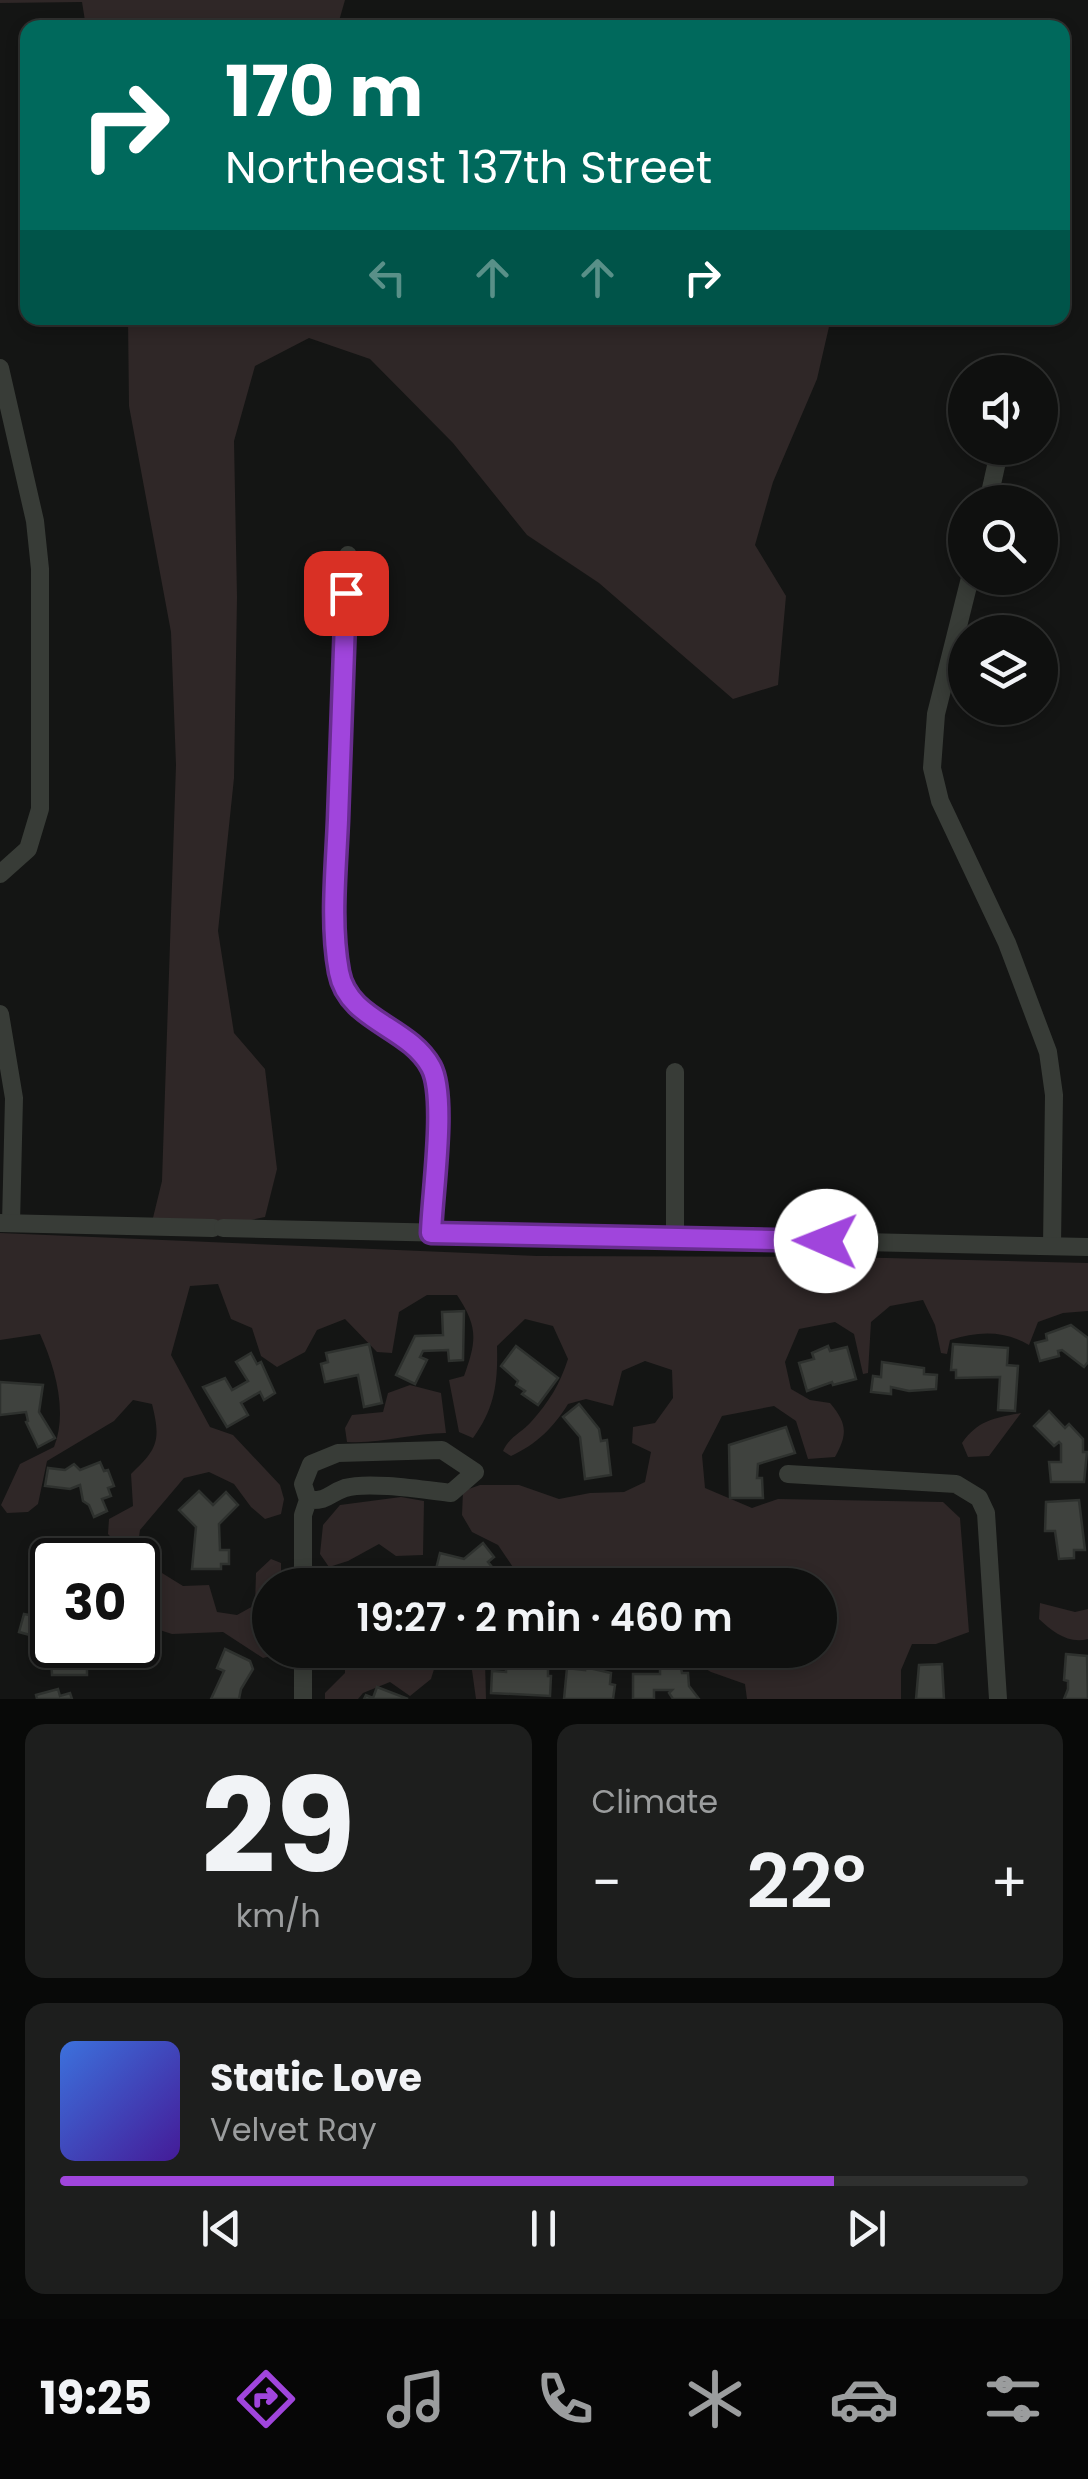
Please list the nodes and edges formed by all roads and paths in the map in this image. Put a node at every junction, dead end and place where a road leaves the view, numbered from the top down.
1 (0, 368) edge
2 (348, 555) dead end
3 (966, 595) edge
4 (0, 874) edge
5 (0, 1014) edge
6 (676, 1072) dead end
7 (5, 1223) edge
8 (431, 1233) junction
9 (674, 1238) junction
10 (1052, 1246) junction
11 (1088, 1247) edge
12 (788, 1474) dead end
13 (308, 1500) junction
14 (303, 1568) edge
15 (303, 1668) edge
16 (303, 1699) edge
17 (998, 1699) edge

1 - 4 street
2 - 8 street
3 - 10 street
5 - 7 street
6 - 9 street
7 - 8 street
8 - 9 street
9 - 10 street
10 - 11 street
12 - 17 street
13 - 13 street
13 - 14 street
15 - 16 street

